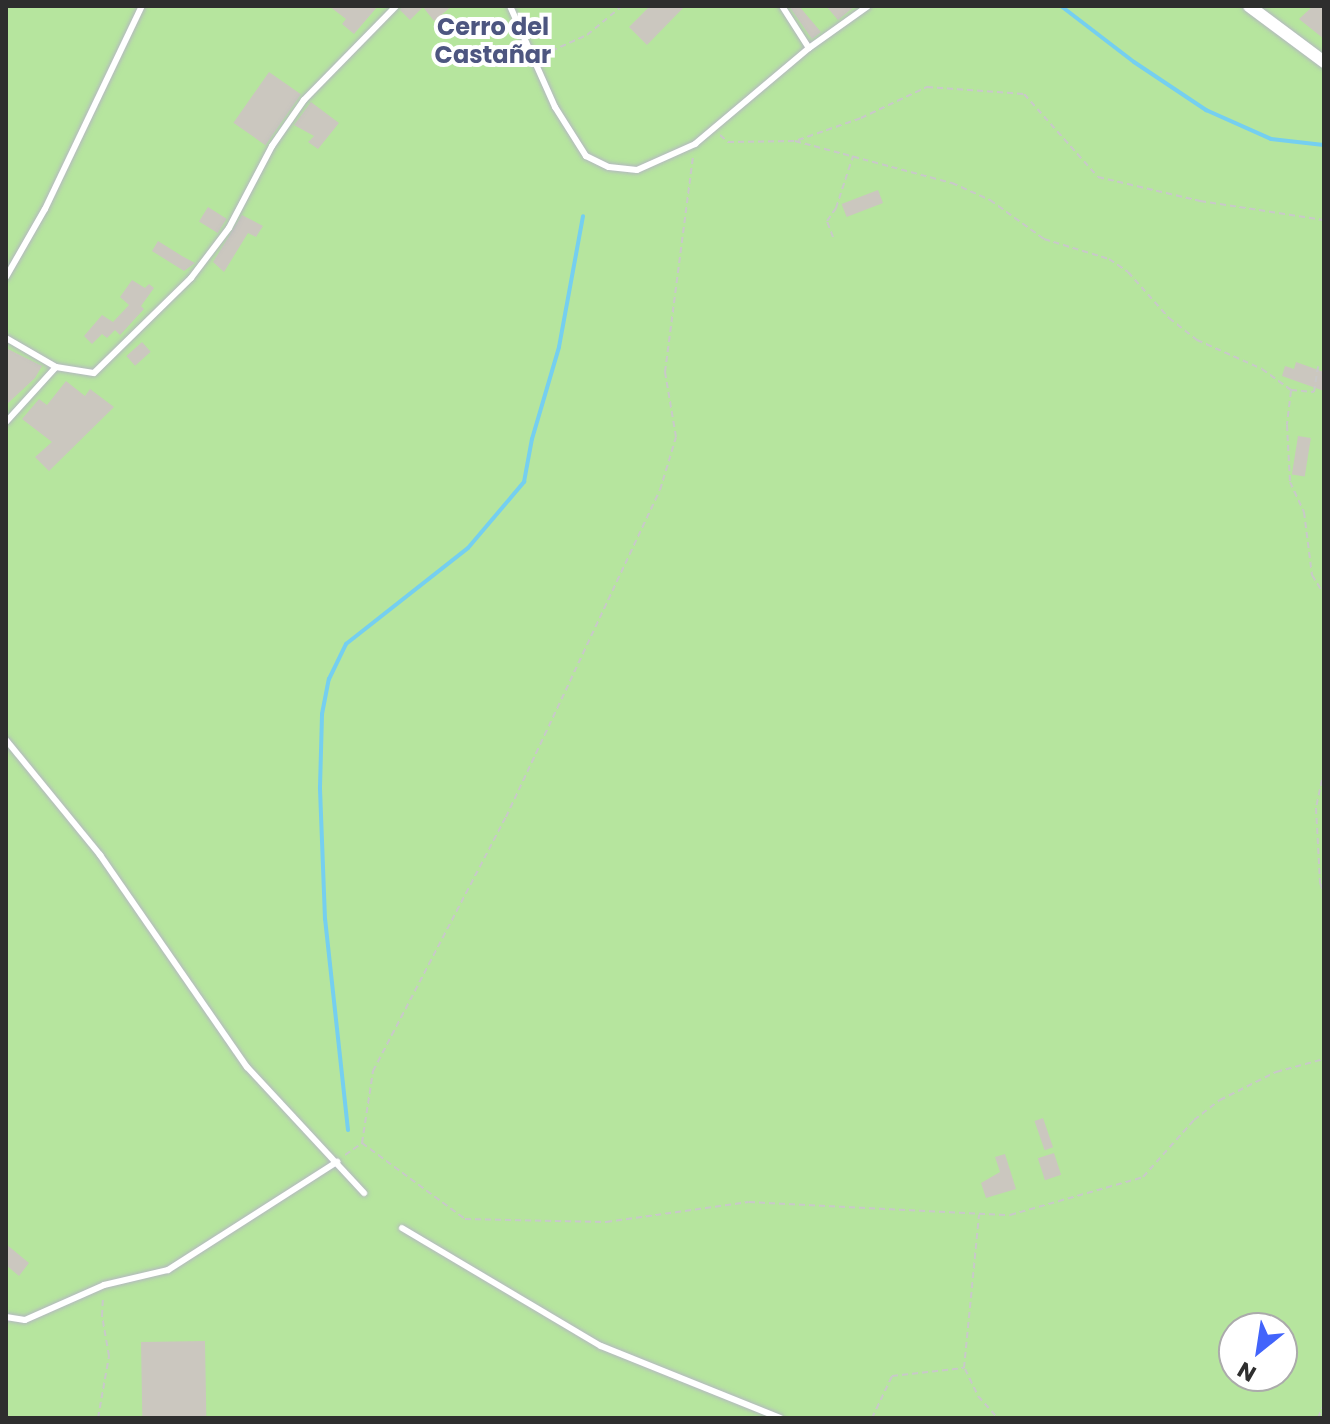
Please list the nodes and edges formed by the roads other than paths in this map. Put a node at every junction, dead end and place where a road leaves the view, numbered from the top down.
1 (142, 6) edge
2 (396, 6) edge
3 (510, 6) edge
4 (782, 6) edge
5 (868, 6) edge
6 (1249, 6) edge
7 (809, 48) junction
8 (1324, 62) edge
9 (6, 277) edge
10 (6, 338) edge
11 (56, 367) junction
12 (6, 422) edge
13 (6, 740) edge
14 (337, 1162) junction
15 (364, 1193) dead end
16 (402, 1228) dead end
17 (6, 1317) edge
18 (780, 1418) edge

1 - 9 lane
2 - 11 lane
3 - 7 lane
4 - 7 lane
5 - 7 lane
6 - 8 street
10 - 11 lane
11 - 12 lane
13 - 14 lane
14 - 15 lane
14 - 17 lane
16 - 18 lane

